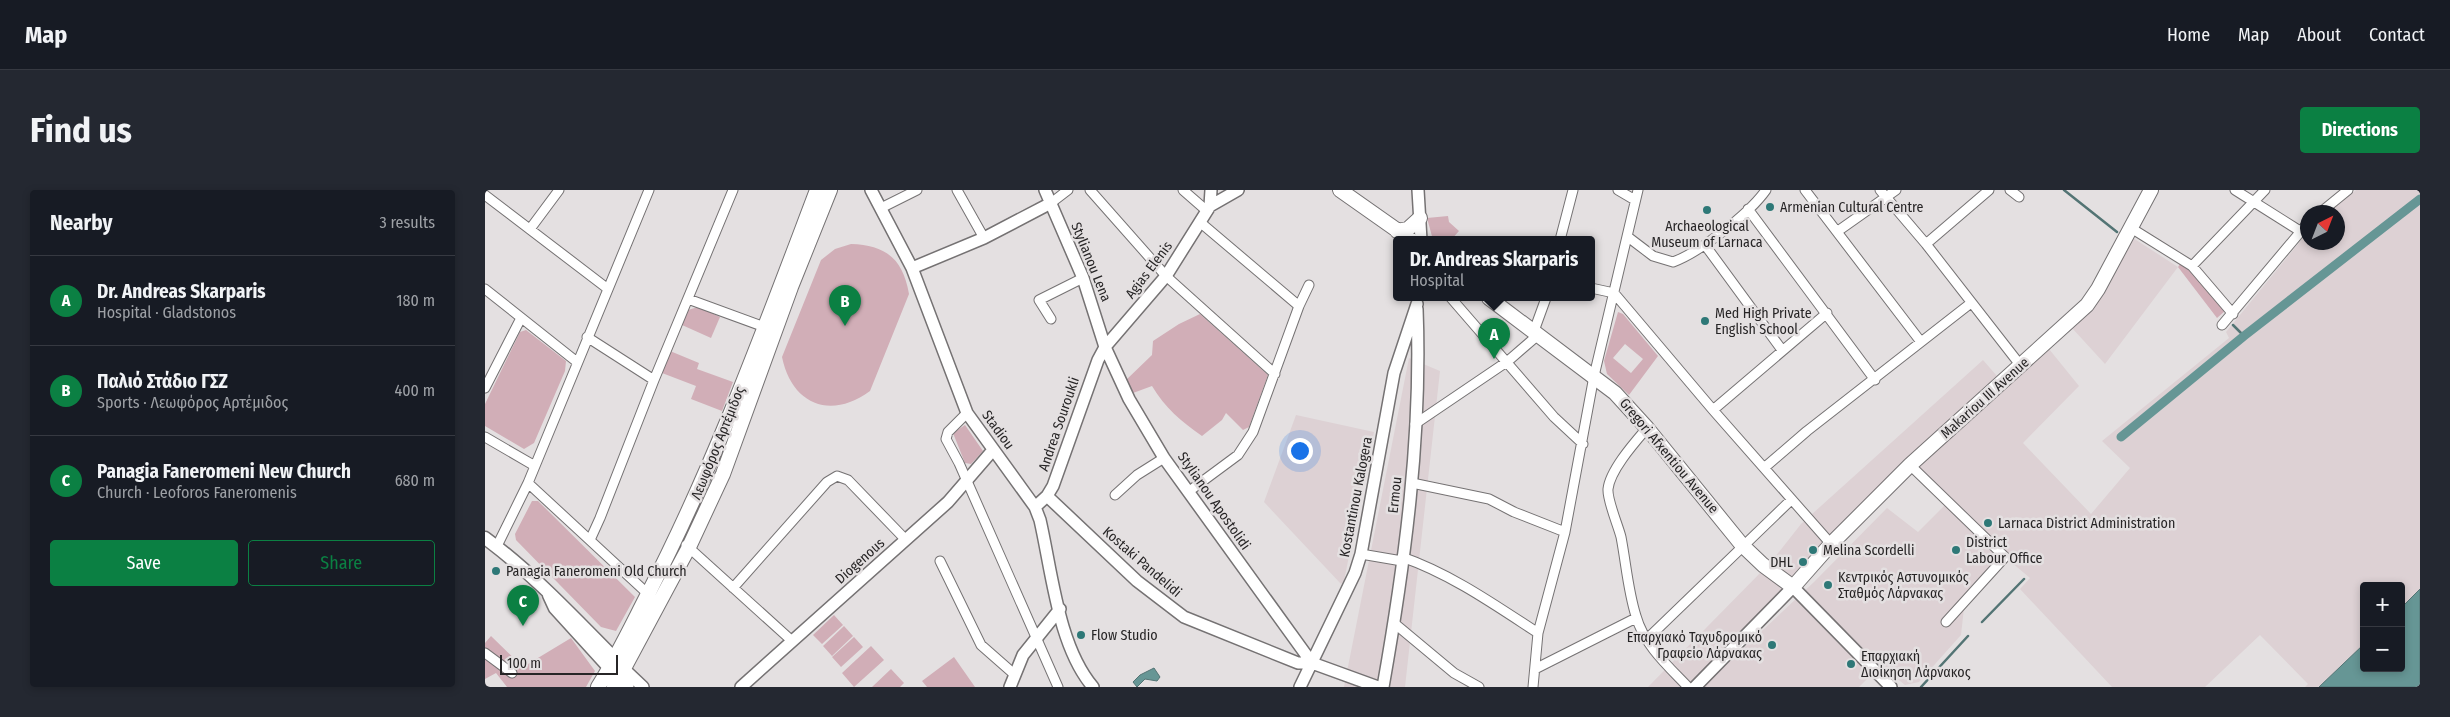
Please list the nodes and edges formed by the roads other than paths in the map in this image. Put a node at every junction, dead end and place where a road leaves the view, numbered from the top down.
1 (559, 190) edge
2 (649, 190) edge
3 (733, 190) edge
4 (817, 190) edge
5 (830, 190) edge
6 (871, 190) edge
7 (917, 190) edge
8 (957, 190) edge
9 (1045, 190) edge
10 (1068, 190) edge
11 (1090, 190) edge
12 (1183, 190) edge
13 (1211, 190) edge
14 (1237, 190) edge
15 (1340, 190) edge
16 (1417, 190) edge
17 (1573, 190) edge
18 (1618, 190) edge
19 (1638, 190) edge
20 (1766, 190) edge
21 (1805, 190) edge
22 (1896, 190) edge
23 (1989, 190) edge
24 (2010, 190) edge
25 (2151, 190) edge
26 (2235, 190) edge
27 (2265, 190) edge
28 (2348, 190) edge
29 (1883, 193) edge
30 (485, 195) edge
31 (2019, 197) dead end
32 (1635, 200) junction
33 (2253, 202) junction
34 (1051, 203) junction
35 (2330, 205) edge
36 (881, 208) junction
37 (1209, 209) junction
38 (1749, 209) junction
39 (1420, 218) junction
40 (1201, 223) junction
41 (2131, 228) junction
42 (530, 229) junction
43 (1397, 231) junction
44 (1838, 231) junction
45 (2300, 231) joint
46 (1405, 236) edge
47 (1421, 236) edge
48 (1561, 236) edge
49 (1628, 237) junction
50 (984, 238) junction
51 (1926, 244) junction
52 (1705, 245) junction
53 (2192, 266) junction
54 (911, 268) junction
55 (1166, 276) junction
56 (1083, 278) junction
57 (1309, 285) dead end
58 (608, 289) junction
59 (1595, 289) edge
60 (485, 290) edge
61 (1614, 293) junction
62 (688, 299) junction
63 (1417, 301) edge
64 (1454, 301) edge
65 (1493, 301) edge
66 (1545, 301) edge
67 (1971, 303) junction
68 (1299, 306) junction
69 (1827, 313) junction
70 (2233, 314) junction
71 (521, 318) junction
72 (1051, 319) dead end
73 (2222, 326) dead end
74 (769, 329) junction
75 (1536, 333) junction
76 (1406, 334) junction
77 (1418, 335) junction
78 (587, 337) junction
79 (1921, 342) junction
80 (1105, 347) junction
81 (1782, 350) junction
82 (1508, 361) junction
83 (577, 362) junction
84 (2021, 366) junction
85 (1275, 374) junction
86 (1594, 376) junction
87 (654, 380) junction
88 (1875, 380) junction
89 (485, 388) edge
90 (1713, 410) junction
91 (967, 413) junction
92 (1415, 424) junction
93 (1647, 428) junction
94 (485, 438) edge
95 (1583, 444) junction
96 (993, 450) junction
97 (1164, 458) junction
98 (1910, 465) junction
99 (535, 466) junction
100 (1764, 468) junction
101 (966, 482) junction
102 (528, 483) junction
103 (1412, 483) junction
104 (1188, 492) junction
105 (1115, 495) dead end
106 (1047, 496) junction
107 (1791, 500) junction
108 (1035, 507) junction
109 (1565, 532) junction
110 (485, 538) edge
111 (677, 538) junction
112 (905, 539) junction
113 (589, 540) junction
114 (1831, 544) junction
115 (1743, 545) junction
116 (497, 546) junction
117 (689, 547) junction
118 (1361, 554) junction
119 (1402, 559) junction
120 (940, 561) dead end
121 (1793, 587) junction
122 (733, 588) junction
123 (648, 594) junction
124 (1060, 609) junction
125 (1636, 618) junction
126 (1946, 622) dead end
127 (1394, 623) junction
128 (1538, 633) junction
129 (1036, 638) junction
130 (791, 640) junction
131 (1646, 640) junction
132 (485, 653) edge
133 (1312, 663) junction
134 (1535, 670) junction
135 (1080, 672) junction
136 (512, 673) dead end
137 (1014, 674) junction
138 (618, 675) edge
139 (598, 687) edge
140 (643, 687) edge
141 (741, 687) edge
142 (1010, 687) edge
143 (1058, 687) edge
144 (1083, 687) edge
145 (1093, 687) edge
146 (1299, 687) edge
147 (1378, 687) edge
148 (1383, 687) edge
149 (1479, 687) edge
150 (1533, 687) edge
151 (1688, 687) edge
152 (1695, 687) edge
153 (1891, 687) edge

1 - 42 street
2 - 58 street
3 - 62 street
4 - 74 main road, Λεωφόρος Αρτέμιδος
5 - 74 main road, Λεωφόρος Αρτέμιδος
6 - 36 street, Stadiou
7 - 36 street
8 - 50 street
9 - 34 street, Stylianou Lena
10 - 34 street
11 - 55 street
12 - 37 street
13 - 37 street, Agias Elenis
14 - 37 street
15 - 43 main road
16 - 39 street
17 - 48 street
18 - 32 street
19 - 32 street
20 - 38 street
21 - 44 street
22 - 29 street
23 - 51 street
24 - 31 street
25 - 41 main road, Makariou III Avenue
26 - 33 street
27 - 33 street
28 - 35 street
29 - 44 street
29 - 51 street
30 - 42 street
32 - 49 street
33 - 45 street
33 - 53 street
34 - 50 street
34 - 56 street, Stylianou Lena
36 - 54 street, Stadiou
37 - 40 street, Agias Elenis
38 - 52 street
38 - 69 street
39 - 43 main road
39 - 47 street
40 - 55 street, Agias Elenis
40 - 68 street
41 - 53 street
41 - 84 main road, Makariou III Avenue
42 - 58 street
43 - 46 main road
44 - 79 street
45 - 70 street
49 - 52 street
49 - 61 street
50 - 54 street
51 - 67 street
52 - 81 street
53 - 70 street
54 - 91 street, Stadiou
55 - 80 street, Agias Elenis
55 - 85 street
56 - 72 street
56 - 80 street, Stylianou Lena
57 - 68 street
58 - 78 street
59 - 61 street
60 - 71 street
61 - 86 street
61 - 90 street
62 - 74 street
62 - 87 street
63 - 76 street, Kostantinou Kalogera
63 - 77 street, Ermou
64 - 82 street
65 - 75 main road, Gregori Afxentiou Avenue
66 - 75 street
67 - 79 street
67 - 84 street
68 - 85 street
69 - 81 street
69 - 88 street
70 - 73 street
71 - 83 street
71 - 89 street
74 - 111 main road, Λεωφόρος Αρτέμιδος
74 - 117 main road, Λεωφόρος Αρτέμιδος
75 - 82 street
75 - 86 main road, Gregori Afxentiou Avenue
76 - 77 street
76 - 118 street, Kostantinou Kalogera
77 - 92 street, Ermou
78 - 83 street
78 - 87 street
79 - 88 street
80 - 97 street, Stylianou Apostolidi
80 - 106 street, Andrea Souroukli
81 - 90 street
82 - 92 street
82 - 95 street
83 - 99 street
84 - 98 main road, Makariou III Avenue
85 - 104 street
86 - 93 main road, Gregori Afxentiou Avenue
86 - 95 street
87 - 113 street
88 - 100 street
90 - 100 street
91 - 96 street, Stadiou
91 - 101 street
92 - 103 street, Ermou
93 - 115 main road, Gregori Afxentiou Avenue
93 - 125 street
94 - 99 street
95 - 109 street
96 - 101 street, Diogenous
96 - 108 street, Stadiou
97 - 104 street, Stylianou Apostolidi
97 - 105 street
98 - 114 main road, Makariou III Avenue
98 - 126 street
99 - 102 street
100 - 107 street
101 - 112 street, Diogenous
101 - 129 street
102 - 113 street
102 - 116 street
103 - 109 street
103 - 119 street, Ermou
104 - 133 street, Stylianou Apostolidi
106 - 108 street, Andrea Souroukli
106 - 133 street, Kostaki Pandelidi
107 - 114 street
107 - 115 street
108 - 124 street, Stadiou
109 - 128 street
110 - 116 main road
111 - 117 street
111 - 123 main road, Λεωφόρος Αρτέμιδος
112 - 122 street
112 - 130 street, Diogenous
113 - 123 street
114 - 121 main road, Makariou III Avenue
115 - 121 main road, Gregori Afxentiou Avenue
115 - 131 street
116 - 138 main road
117 - 122 street
117 - 138 main road, Λεωφόρος Αρτέμιδος
118 - 119 street
118 - 133 street, Kostantinou Kalogera
119 - 127 street, Ermou
119 - 128 street
120 - 137 street
121 - 152 street
121 - 153 street
122 - 130 street
123 - 138 main road, Λεωφόρος Αρτέμιδος
124 - 129 street
124 - 135 street, Stadiou
125 - 131 street
125 - 134 street
127 - 148 street, Ermou
127 - 149 street
128 - 134 street
129 - 137 street
129 - 143 street
130 - 141 street, Diogenous
131 - 151 street
132 - 136 street
133 - 146 street, Kostantinou Kalogera
133 - 147 street, Kostaki Pandelidi
134 - 150 street
135 - 144 street
135 - 145 street, Stadiou
137 - 142 street
138 - 139 main road, Λεωφόρος Αρτέμιδος
138 - 140 street

